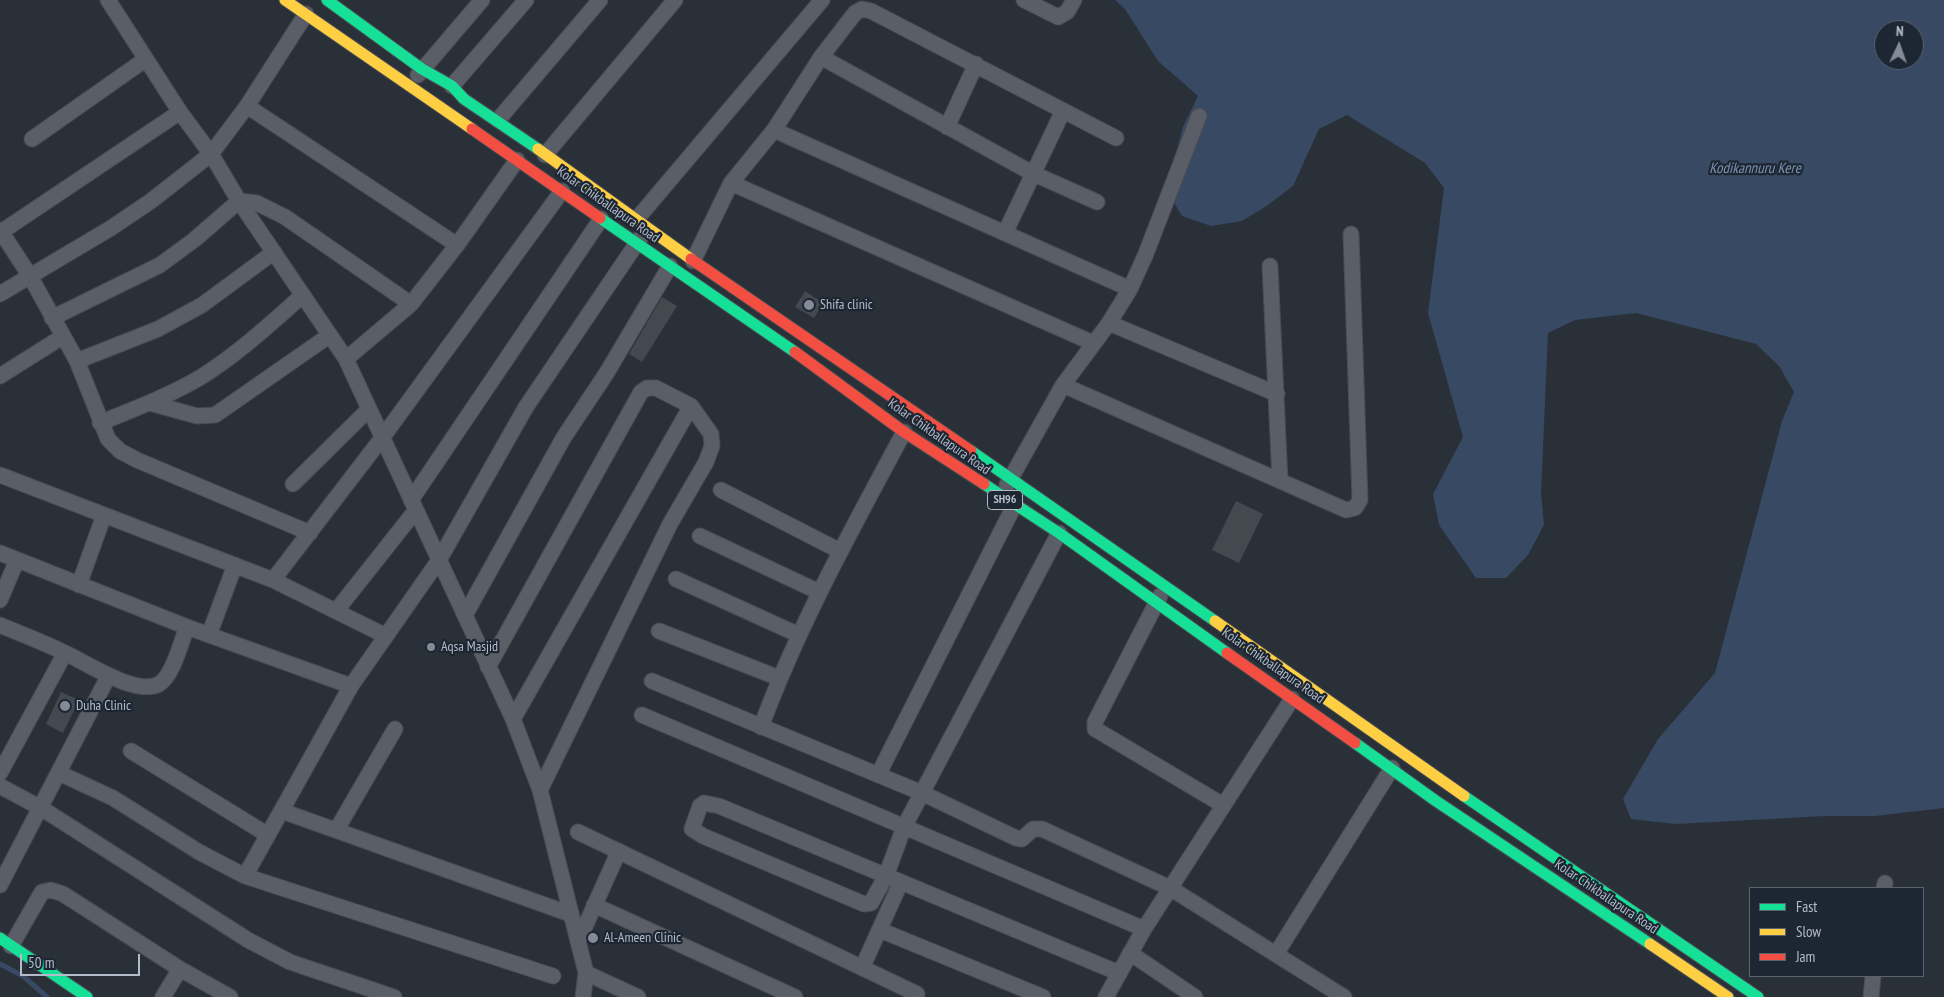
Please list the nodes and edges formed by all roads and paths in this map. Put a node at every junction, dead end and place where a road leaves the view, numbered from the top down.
1 (108, 0) edge
2 (285, 0) edge
3 (326, 0) edge
4 (482, 0) edge
5 (526, 0) edge
6 (600, 0) edge
7 (675, 0) edge
8 (822, 0) edge
9 (1024, 0) edge
10 (1074, 0) edge
11 (306, 14) junction
12 (821, 57) junction
13 (146, 59) junction
14 (976, 64) junction
15 (422, 69) junction
16 (409, 86) junction
17 (452, 86) junction
18 (247, 106) junction
19 (1063, 111) junction
20 (180, 112) junction
21 (1200, 116) dead end
22 (498, 120) junction
23 (947, 127) junction
24 (774, 130) junction
25 (1116, 138) dead end
26 (32, 139) dead end
27 (211, 154) junction
28 (545, 155) junction
29 (517, 160) junction
30 (1032, 173) junction
31 (731, 183) junction
32 (562, 191) junction
33 (239, 201) junction
34 (1098, 202) dead end
35 (601, 219) junction
36 (641, 224) junction
37 (1, 231) edge
38 (1005, 233) junction
39 (1351, 234) dead end
40 (637, 243) junction
41 (457, 246) junction
42 (274, 252) junction
43 (693, 261) junction
44 (670, 266) junction
45 (1270, 266) dead end
46 (30, 276) junction
47 (1130, 290) junction
48 (0, 294) edge
49 (303, 296) junction
50 (411, 304) junction
51 (52, 318) junction
52 (1109, 323) junction
53 (330, 335) junction
54 (62, 337) junction
55 (1094, 343) junction
56 (346, 359) junction
57 (77, 361) junction
58 (0, 376) edge
59 (1064, 385) junction
60 (1277, 394) junction
61 (150, 403) junction
62 (691, 406) junction
63 (368, 409) junction
64 (100, 423) junction
65 (904, 432) junction
66 (382, 438) junction
67 (0, 475) edge
68 (1011, 479) junction
69 (1280, 481) junction
70 (293, 484) dead end
71 (721, 490) dead end
72 (1000, 497) junction
73 (413, 505) junction
74 (1014, 506) junction
75 (104, 515) junction
76 (310, 532) junction
77 (1059, 533) junction
78 (700, 536) dead end
79 (840, 551) junction
80 (0, 553) edge
81 (17, 560) junction
82 (439, 560) junction
83 (235, 565) junction
84 (676, 578) dead end
85 (273, 580) junction
86 (79, 585) junction
87 (1166, 586) junction
88 (819, 592) junction
89 (0, 600) edge
90 (1156, 602) junction
91 (336, 611) junction
92 (465, 616) junction
93 (0, 625) edge
94 (187, 627) junction
95 (659, 631) dead end
96 (209, 635) junction
97 (799, 635) junction
98 (386, 636) junction
99 (65, 652) junction
100 (488, 666) junction
101 (108, 677) junction
102 (779, 678) junction
103 (652, 681) dead end
104 (351, 686) junction
105 (1292, 699) junction
106 (642, 715) dead end
107 (513, 719) junction
108 (761, 727) junction
109 (395, 729) dead end
110 (130, 751) dead end
111 (1392, 768) junction
112 (0, 773) edge
113 (60, 773) junction
114 (878, 776) junction
115 (0, 786) edge
116 (540, 790) junction
117 (922, 793) junction
118 (1223, 805) junction
119 (41, 808) junction
120 (282, 811) junction
121 (904, 827) junction
122 (337, 829) junction
123 (578, 832) dead end
124 (268, 835) junction
125 (619, 851) junction
126 (245, 876) junction
127 (886, 876) junction
128 (900, 882) junction
129 (0, 885) edge
130 (1170, 888) junction
131 (594, 905) junction
132 (570, 914) junction
133 (1144, 929) junction
134 (880, 930) junction
135 (6, 942) edge
136 (578, 942) junction
137 (1130, 953) junction
138 (1276, 954) junction
139 (862, 968) junction
140 (180, 969) junction
141 (586, 973) junction
142 (1120, 973) junction
143 (553, 976) dead end
144 (1873, 977) edge
145 (917, 994) dead end
146 (87, 997) edge
147 (163, 997) edge
148 (230, 997) edge
149 (394, 997) edge
150 (583, 997) edge
151 (638, 997) edge
152 (795, 997) edge
153 (1043, 997) edge
154 (1106, 997) edge
155 (1195, 997) edge
156 (1344, 997) edge
157 (1728, 997) edge
158 (1758, 997) edge
159 (1871, 997) edge

1 - 13 street
2 - 11 main road, Kolar Chikballapura Road / SH96
3 - 15 main road, Kolar Chikballapura Road / SH96
4 - 15 street
5 - 17 street
6 - 22 street
7 - 28 street
8 - 36 street
9 - 10 street
11 - 16 main road, Kolar Chikballapura Road / SH96
11 - 18 street
12 - 14 street
12 - 23 street
12 - 24 street
13 - 20 street
13 - 26 street
14 - 19 street
14 - 23 street
15 - 16 street
15 - 17 main road, Kolar Chikballapura Road / SH96
16 - 29 main road, Kolar Chikballapura Road / SH96
17 - 22 main road, Kolar Chikballapura Road / SH96
18 - 27 street
18 - 41 street
19 - 25 street
19 - 30 street
20 - 27 street
20 - 37 street
21 - 47 street
22 - 28 main road, Kolar Chikballapura Road / SH96
23 - 30 street
24 - 31 street
24 - 38 street
27 - 33 street
27 - 46 street
28 - 36 main road, Kolar Chikballapura Road / SH96
29 - 32 main road, Kolar Chikballapura Road / SH96
29 - 41 street
30 - 34 street
30 - 38 street
31 - 43 street
31 - 55 street
32 - 35 main road, Kolar Chikballapura Road / SH96
32 - 66 street
33 - 42 street
33 - 50 street
33 - 51 street
35 - 40 main road, Kolar Chikballapura Road / SH96
35 - 73 street
36 - 40 street
36 - 43 main road, Kolar Chikballapura Road / SH96
37 - 46 street
38 - 47 street
39 - 69 street
40 - 44 main road, Kolar Chikballapura Road / SH96
40 - 82 street
41 - 50 street
42 - 49 street
42 - 57 street
43 - 68 main road, Kolar Chikballapura Road / SH96
44 - 65 main road, Kolar Chikballapura Road / SH96
44 - 92 street
45 - 60 street
46 - 48 street
46 - 51 street
47 - 52 street
49 - 53 street
49 - 61 street
50 - 56 street
51 - 54 street
52 - 55 street
52 - 60 street
53 - 56 street
53 - 61 street
54 - 57 street
54 - 58 street
55 - 59 street
56 - 63 street
57 - 64 street
59 - 68 street
59 - 69 street
60 - 69 street
61 - 64 street
62 - 100 street
62 - 107 street
62 - 116 street
63 - 66 street
63 - 70 street
64 - 76 street
65 - 72 main road, Kolar Chikballapura Road / SH96
65 - 79 street
66 - 73 street
66 - 76 street
67 - 75 street
68 - 72 street
68 - 87 main road, Kolar Chikballapura Road / SH96
71 - 79 street
72 - 74 main road, Kolar Chikballapura Road / SH96
73 - 82 street
73 - 91 street
74 - 77 main road, Kolar Chikballapura Road / SH96
74 - 114 street
75 - 83 street
75 - 86 street
76 - 85 street
77 - 90 main road, Kolar Chikballapura Road / SH96
77 - 117 street
78 - 88 street
79 - 88 street
80 - 81 street
81 - 86 street
81 - 89 street
82 - 92 street
82 - 98 street
83 - 85 street
83 - 96 street
84 - 97 street
85 - 91 street
86 - 94 street
87 - 90 street
87 - 158 main road, Kolar Chikballapura Road / SH96
88 - 97 street
90 - 105 main road, Kolar Chikballapura Road / SH96
90 - 118 street
91 - 98 street
92 - 100 street
93 - 99 street
94 - 96 street
94 - 101 street
95 - 102 street
96 - 104 street
97 - 102 street
98 - 104 street
99 - 101 street
99 - 112 street
100 - 107 street
101 - 113 street
102 - 108 street
103 - 108 street
104 - 120 street
105 - 111 main road, Kolar Chikballapura Road / SH96
105 - 118 street
106 - 121 street
107 - 116 street
108 - 114 street
109 - 122 street
110 - 124 street
111 - 138 street
111 - 157 main road, Kolar Chikballapura Road / SH96
113 - 119 street
113 - 126 street
114 - 117 street
115 - 119 street
116 - 132 street
117 - 121 street
117 - 130 street
118 - 130 street
119 - 129 street
119 - 149 street
120 - 122 street
120 - 124 street
121 - 127 street
121 - 133 street
122 - 132 street
123 - 125 street
124 - 126 street
125 - 131 street
125 - 139 street
126 - 143 street
127 - 127 street
127 - 128 street
128 - 134 street
128 - 142 street
130 - 133 street
130 - 138 street
131 - 136 street
131 - 152 street
132 - 136 street
133 - 137 street
134 - 139 street
134 - 153 street
135 - 140 street
135 - 146 main road
136 - 141 street
137 - 142 street
137 - 155 street
138 - 156 street
139 - 145 street
140 - 147 street
140 - 148 street
141 - 150 street
141 - 151 street
142 - 154 street
144 - 159 street

